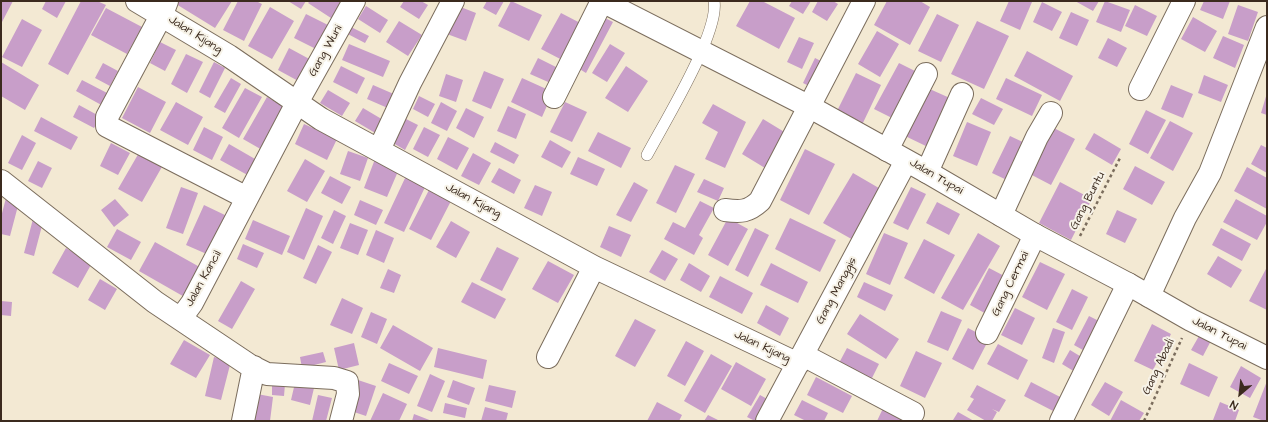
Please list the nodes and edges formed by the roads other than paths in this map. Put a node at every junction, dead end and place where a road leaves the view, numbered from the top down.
1 (137, 1) edge
2 (354, 1) edge
3 (453, 1) edge
4 (714, 1) edge
5 (864, 1) edge
6 (1184, 1) edge
7 (607, 2) edge
8 (165, 8) edge
9 (1267, 27) edge
10 (702, 52) junction
11 (926, 74) dead end
12 (1140, 89) dead end
13 (962, 94) dead end
14 (554, 97) dead end
15 (298, 101) junction
16 (810, 107) junction
17 (1051, 113) dead end
18 (379, 150) junction
19 (887, 150) junction
20 (647, 154) dead end
21 (906, 161) junction
22 (927, 172) junction
23 (1, 181) edge
24 (247, 198) junction
25 (725, 210) dead end
26 (1001, 215) junction
27 (1034, 235) junction
28 (594, 267) junction
29 (1128, 284) junction
30 (1149, 296) junction
31 (181, 318) junction
32 (986, 334) dead end
33 (548, 357) dead end
34 (1267, 358) edge
35 (800, 359) junction
36 (254, 367) junction
37 (913, 413) dead end
38 (243, 421) edge
39 (341, 421) edge
40 (767, 421) edge
41 (1061, 421) edge

1 - 8 street, Jalan Kijang
2 - 15 street, Gang Wuni
3 - 18 street
4 - 10 lane
5 - 16 street
6 - 12 street
7 - 10 street, Jalan Tupai
7 - 14 street
8 - 15 street, Jalan Kijang
8 - 24 street, Jalan Kijang
9 - 30 street
10 - 16 street, Jalan Tupai
10 - 20 lane
11 - 19 street
13 - 22 street
15 - 18 street, Jalan Kijang
15 - 24 street, Jalan Kancil
16 - 19 street, Jalan Tupai
16 - 25 street
17 - 26 street
18 - 28 street, Jalan Kijang
19 - 21 street, Jalan Tupai
21 - 22 street, Jalan Tupai
21 - 35 street, Gang Manggis
22 - 26 street, Jalan Tupai
23 - 31 street, Jalan Kancil
24 - 31 street, Jalan Kancil
26 - 27 street, Jalan Tupai
27 - 29 street, Jalan Tupai
27 - 32 street, Gang Cermai
28 - 33 street
28 - 35 street, Jalan Kijang
29 - 30 street, Jalan Tupai
29 - 41 street
30 - 34 street, Jalan Tupai
31 - 36 street
35 - 37 street, Jalan Kijang
35 - 40 street, Gang Manggis
36 - 38 street
36 - 39 street

